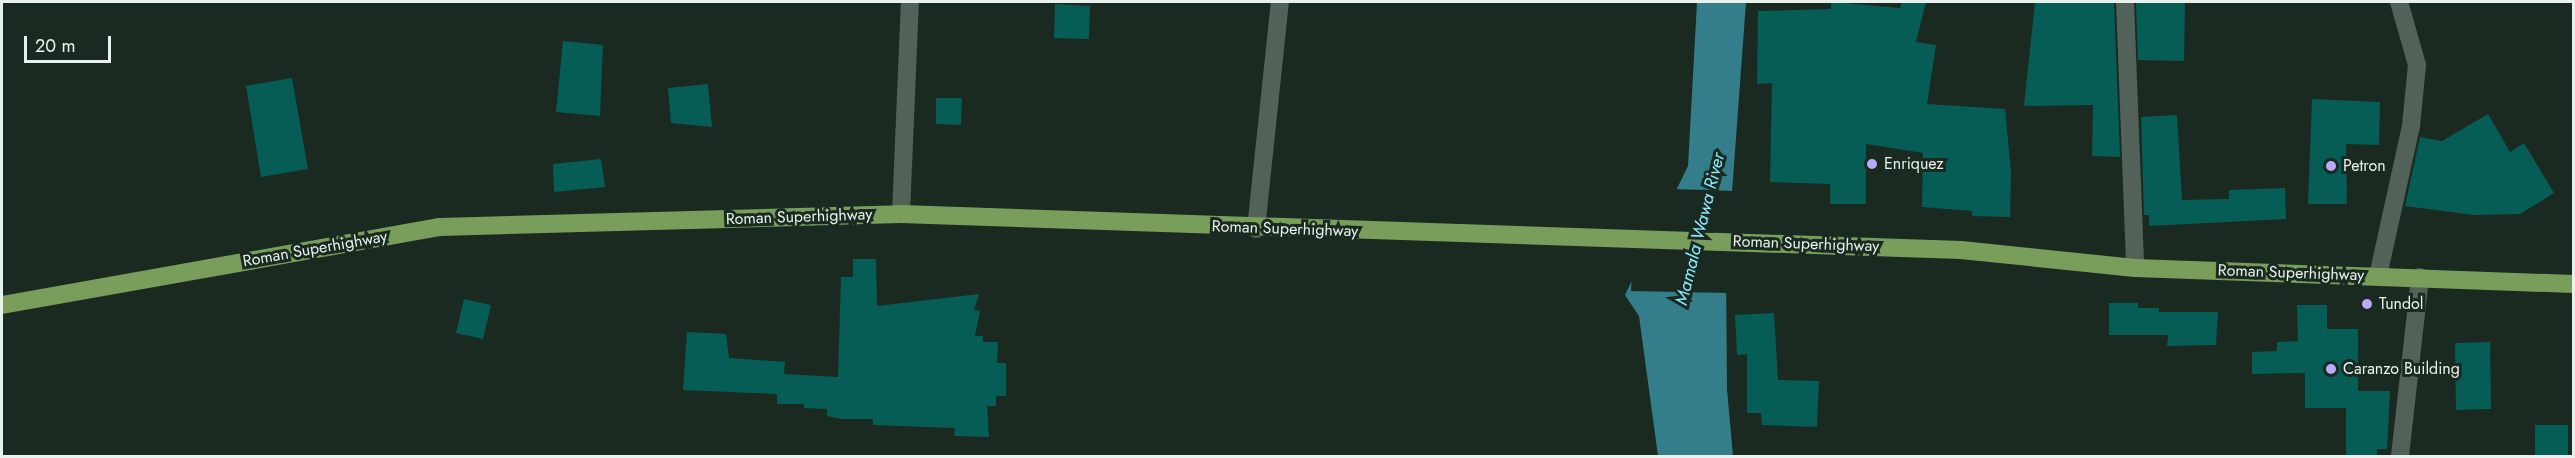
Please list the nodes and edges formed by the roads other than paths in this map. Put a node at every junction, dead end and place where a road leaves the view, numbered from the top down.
1 (910, 2) edge
2 (1280, 2) edge
3 (2125, 2) edge
4 (2399, 2) edge
5 (901, 214) junction
6 (1256, 229) junction
7 (2135, 268) junction
8 (2378, 276) junction
9 (2420, 278) junction
10 (2574, 284) edge
11 (2, 305) edge
12 (2400, 456) edge

1 - 5 street
2 - 6 street
3 - 7 street
4 - 8 street
5 - 6 main road, Roman Superhighway
5 - 11 main road, Roman Superhighway
6 - 7 main road, Roman Superhighway
7 - 8 main road, Roman Superhighway
8 - 9 main road, Roman Superhighway
9 - 10 main road, Roman Superhighway
9 - 12 street

